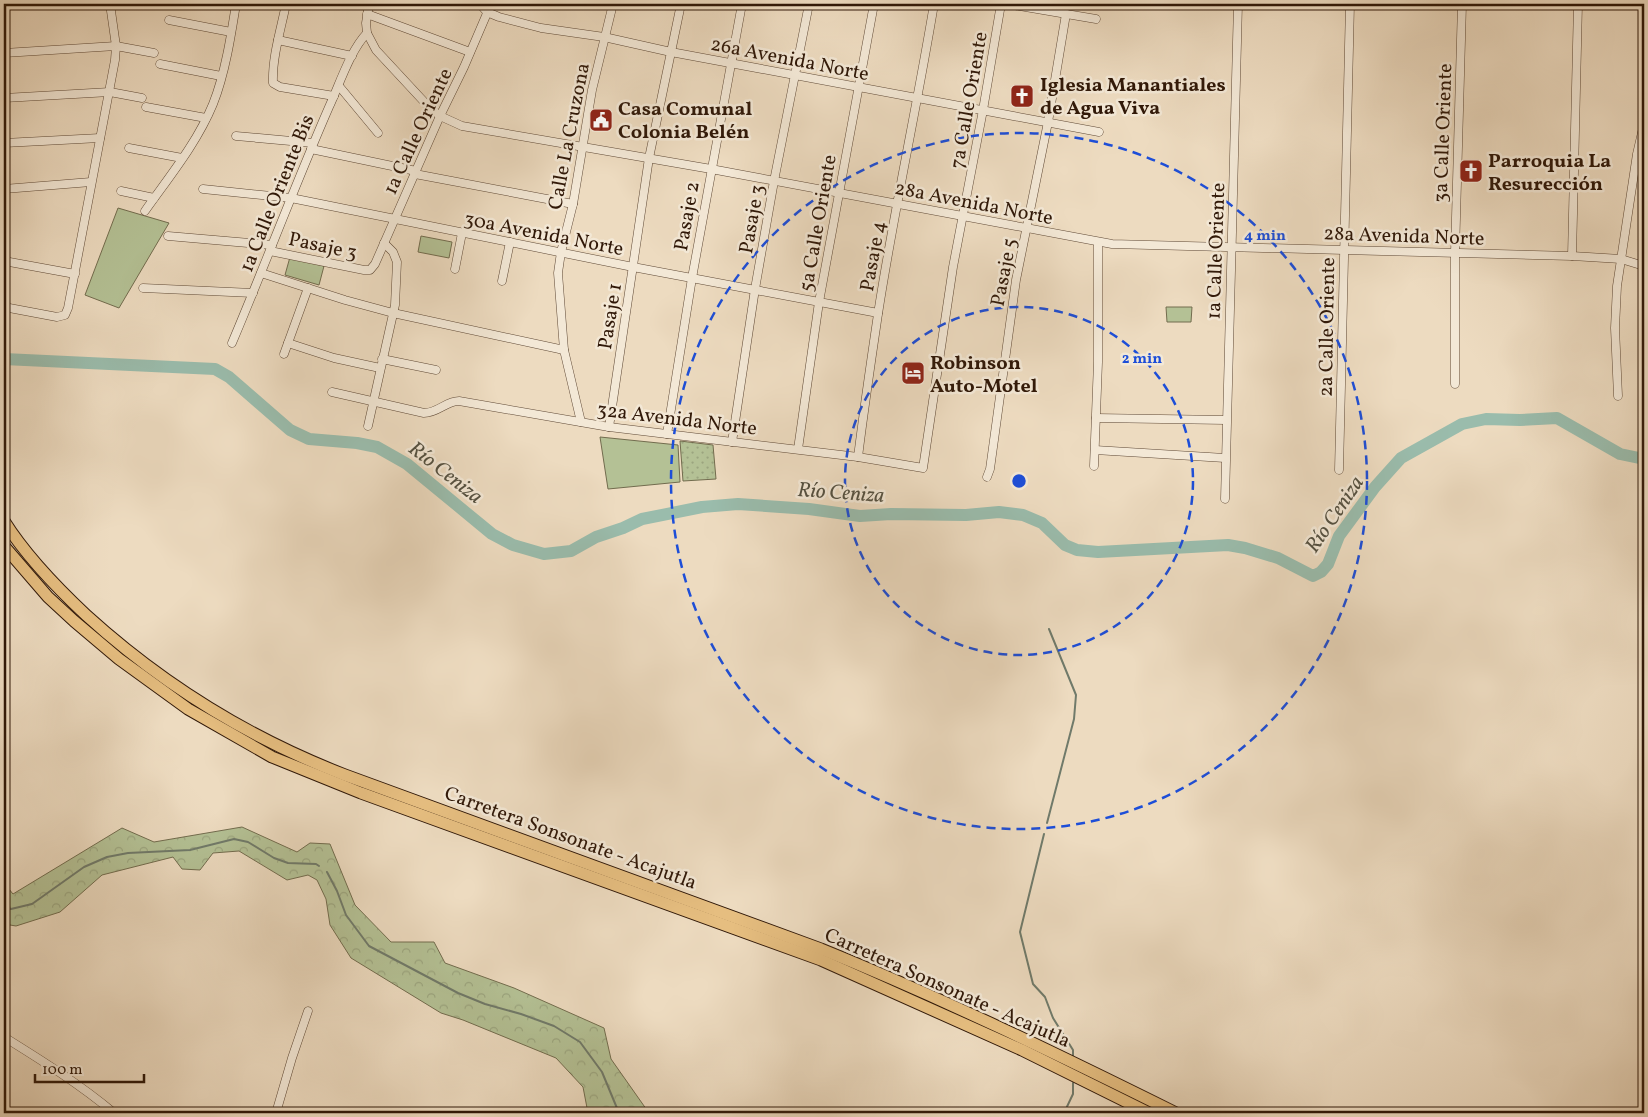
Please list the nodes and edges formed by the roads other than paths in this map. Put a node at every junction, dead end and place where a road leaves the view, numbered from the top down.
1 (110, 4) edge
2 (236, 4) edge
3 (286, 4) edge
4 (369, 4) edge
5 (480, 4) edge
6 (613, 4) edge
7 (681, 4) edge
8 (742, 4) edge
9 (809, 4) edge
10 (874, 4) edge
11 (934, 4) edge
12 (1001, 4) edge
13 (1007, 4) edge
14 (1238, 4) edge
15 (1350, 4) edge
16 (1462, 4) edge
17 (1578, 4) edge
18 (489, 8) edge
19 (367, 14) junction
20 (1066, 14) junction
21 (1096, 19) dead end
22 (169, 20) dead end
23 (231, 32) junction
24 (367, 33) junction
25 (604, 37) junction
26 (278, 40) junction
27 (116, 46) junction
28 (470, 52) junction
29 (672, 52) junction
30 (4, 53) edge
31 (154, 53) dead end
32 (352, 56) junction
33 (731, 62) junction
34 (160, 64) dead end
35 (796, 74) junction
36 (221, 76) junction
37 (339, 86) junction
38 (859, 88) junction
39 (110, 92) junction
40 (334, 96) junction
41 (4, 98) edge
42 (142, 98) dead end
43 (918, 98) junction
44 (146, 107) dead end
45 (983, 110) junction
46 (440, 116) junction
47 (206, 118) junction
48 (1048, 122) junction
49 (1644, 124) edge
50 (1099, 132) dead end
51 (378, 133) dead end
52 (236, 136) dead end
53 (100, 138) junction
54 (4, 143) edge
55 (312, 146) junction
56 (582, 147) junction
57 (129, 148) dead end
58 (1641, 155) edge
59 (182, 158) junction
60 (649, 158) junction
61 (711, 169) junction
62 (416, 172) junction
63 (774, 181) junction
64 (91, 182) junction
65 (4, 189) edge
66 (204, 189) dead end
67 (121, 191) dead end
68 (838, 193) junction
69 (154, 198) junction
70 (291, 198) junction
71 (898, 203) junction
72 (573, 204) junction
73 (145, 211) dead end
74 (963, 216) junction
75 (394, 220) junction
76 (1027, 229) junction
77 (462, 233) junction
78 (168, 236) dead end
79 (510, 242) junction
80 (1098, 242) junction
81 (384, 243) junction
82 (271, 248) junction
83 (1232, 248) junction
84 (1343, 249) junction
85 (561, 252) junction
86 (1454, 253) junction
87 (1572, 256) junction
88 (1622, 259) junction
89 (4, 261) edge
90 (1644, 266) edge
91 (633, 267) junction
92 (455, 269) dead end
93 (370, 270) joint
94 (261, 273) junction
95 (75, 274) junction
96 (692, 278) junction
97 (502, 281) dead end
98 (143, 288) dead end
99 (308, 288) junction
100 (755, 289) junction
101 (253, 294) junction
102 (819, 302) junction
103 (4, 307) edge
104 (393, 313) junction
105 (878, 313) junction
106 (232, 343) dead end
107 (288, 343) junction
108 (564, 350) junction
109 (284, 354) dead end
110 (382, 359) junction
111 (380, 368) junction
112 (436, 370) dead end
113 (1455, 384) dead end
114 (332, 392) dead end
115 (1618, 396) dead end
116 (373, 402) junction
117 (1096, 418) junction
118 (1226, 420) junction
119 (581, 422) junction
120 (368, 426) dead end
121 (609, 427) junction
122 (667, 434) junction
123 (732, 442) junction
124 (798, 449) junction
125 (1095, 450) junction
126 (858, 457) junction
127 (1225, 458) junction
128 (1094, 466) dead end
129 (923, 468) joint
130 (1339, 470) dead end
131 (987, 477) dead end
132 (1225, 499) dead end
133 (4, 521) edge
134 (4, 546) edge
135 (308, 1012) dead end
136 (4, 1037) edge
137 (114, 1113) edge
138 (276, 1113) edge
139 (1150, 1113) edge
140 (1176, 1113) edge

1 - 27 street
2 - 23 street
3 - 26 street
4 - 19 street
5 - 18 street
6 - 25 street, Calle La Cruzona
7 - 29 street, Pasaje 1
8 - 33 street, Pasaje 2
9 - 35 street, Pasaje 3
10 - 38 street, 5a Calle Oriente
11 - 43 street, Pasaje 4
12 - 45 street, 7a Calle Oriente
13 - 20 street
14 - 83 street, 1a Calle Oriente
15 - 84 street, 2a Calle Oriente
16 - 86 street, 3a Calle Oriente
17 - 87 street
18 - 25 street, 26a Avenida Norte
18 - 28 street, 1a Calle Oriente
19 - 24 street
19 - 28 street
20 - 21 street
20 - 48 street, Pasaje 5
22 - 23 street
23 - 36 street
24 - 32 street, 1a Calle Oriente Bis
24 - 46 street, 28a Avenida Norte
25 - 29 street, 26a Avenida Norte
25 - 56 street, Calle La Cruzona
26 - 32 street
26 - 40 street
27 - 30 street
27 - 31 street
27 - 39 street
28 - 46 street, 1a Calle Oriente
29 - 33 street, 26a Avenida Norte
29 - 60 street, Pasaje 1
32 - 37 street, 1a Calle Oriente Bis
33 - 35 street, 26a Avenida Norte
33 - 61 street, Pasaje 2
34 - 36 street
35 - 38 street, 26a Avenida Norte
35 - 63 street, Pasaje 3
36 - 47 street
37 - 40 street, 1a Calle Oriente Bis
37 - 51 street
38 - 43 street, 26a Avenida Norte
38 - 68 street, 5a Calle Oriente
39 - 41 street
39 - 42 street
39 - 53 street
40 - 55 street, 1a Calle Oriente Bis
43 - 45 street, 26a Avenida Norte
43 - 71 street, Pasaje 4
44 - 47 street
45 - 48 street, 26a Avenida Norte
45 - 74 street, 7a Calle Oriente
46 - 56 street, 28a Avenida Norte
46 - 62 street, 1a Calle Oriente
47 - 59 street
48 - 50 street, 26a Avenida Norte
48 - 76 street, Pasaje 5
49 - 58 street
52 - 55 street
53 - 54 street
53 - 64 street
55 - 62 street
55 - 70 street, 1a Calle Oriente Bis
56 - 60 street, 28a Avenida Norte
56 - 72 street, Calle La Cruzona
57 - 59 street
58 - 88 street
59 - 69 street
60 - 61 street, 28a Avenida Norte
60 - 91 street, Pasaje 1
61 - 63 street, 28a Avenida Norte
61 - 96 street, Pasaje 2
62 - 72 street
62 - 75 street, 1a Calle Oriente
63 - 68 street, 28a Avenida Norte
63 - 100 street, Pasaje 3
64 - 65 street
64 - 95 street
66 - 70 street, 30a Avenida Norte
67 - 69 street
68 - 71 street, 28a Avenida Norte
68 - 102 street, 5a Calle Oriente
69 - 73 street
70 - 75 street, 30a Avenida Norte
70 - 82 street, 1a Calle Oriente Bis
71 - 74 street, 28a Avenida Norte
71 - 105 street, Pasaje 4
72 - 85 street, Calle La Cruzona
74 - 76 street, 28a Avenida Norte
74 - 129 street, 7a Calle Oriente
75 - 77 street, 30a Avenida Norte
75 - 81 street, 1a Calle Oriente
76 - 80 street, 28a Avenida Norte
76 - 131 street, Pasaje 5
77 - 79 street, 30a Avenida Norte
77 - 92 street
78 - 82 street, Pasaje 3
79 - 85 street, 30a Avenida Norte
79 - 97 street
80 - 83 street, 28a Avenida Norte
80 - 117 street
81 - 93 street, 1a Calle Oriente
81 - 104 street
82 - 93 street, Pasaje 3
82 - 94 street, 1a Calle Oriente Bis
83 - 84 street, 28a Avenida Norte
83 - 118 street, 1a Calle Oriente
84 - 86 street, 28a Avenida Norte
84 - 130 street, 2a Calle Oriente
85 - 91 street, 30a Avenida Norte
85 - 108 street, Calle La Cruzona
86 - 87 street, 28a Avenida Norte
86 - 113 street, 3a Calle Oriente
87 - 88 street, 28a Avenida Norte
88 - 90 street, 28a Avenida Norte
88 - 115 street
89 - 95 street
91 - 96 street, 30a Avenida Norte
91 - 121 street, Pasaje 1
94 - 99 street
94 - 101 street, 1a Calle Oriente Bis
95 - 103 street
96 - 100 street, 30a Avenida Norte
96 - 122 street, Pasaje 2
98 - 101 street
99 - 104 street
99 - 107 street
100 - 102 street, 30a Avenida Norte
100 - 123 street, Pasaje 3
101 - 106 street, 1a Calle Oriente Bis
102 - 105 street, 30a Avenida Norte
102 - 124 street, 5a Calle Oriente
104 - 108 street
104 - 110 street
105 - 126 street, Pasaje 4
107 - 109 street
107 - 111 street
108 - 119 street, Calle La Cruzona
110 - 111 street
110 - 112 street
111 - 116 street
114 - 116 street
116 - 119 street, 32a Avenida Norte
116 - 120 street
117 - 118 street
117 - 125 street
118 - 127 street, 1a Calle Oriente
119 - 121 street, 32a Avenida Norte
121 - 122 street, 32a Avenida Norte
122 - 123 street, 32a Avenida Norte
123 - 124 street, 32a Avenida Norte
124 - 126 street, 32a Avenida Norte
125 - 127 street
125 - 128 street
126 - 129 street, 32a Avenida Norte
127 - 132 street, 1a Calle Oriente
133 - 140 highway, Carretera Sonsonate - Acajutla
134 - 139 highway
135 - 138 street
136 - 137 street

